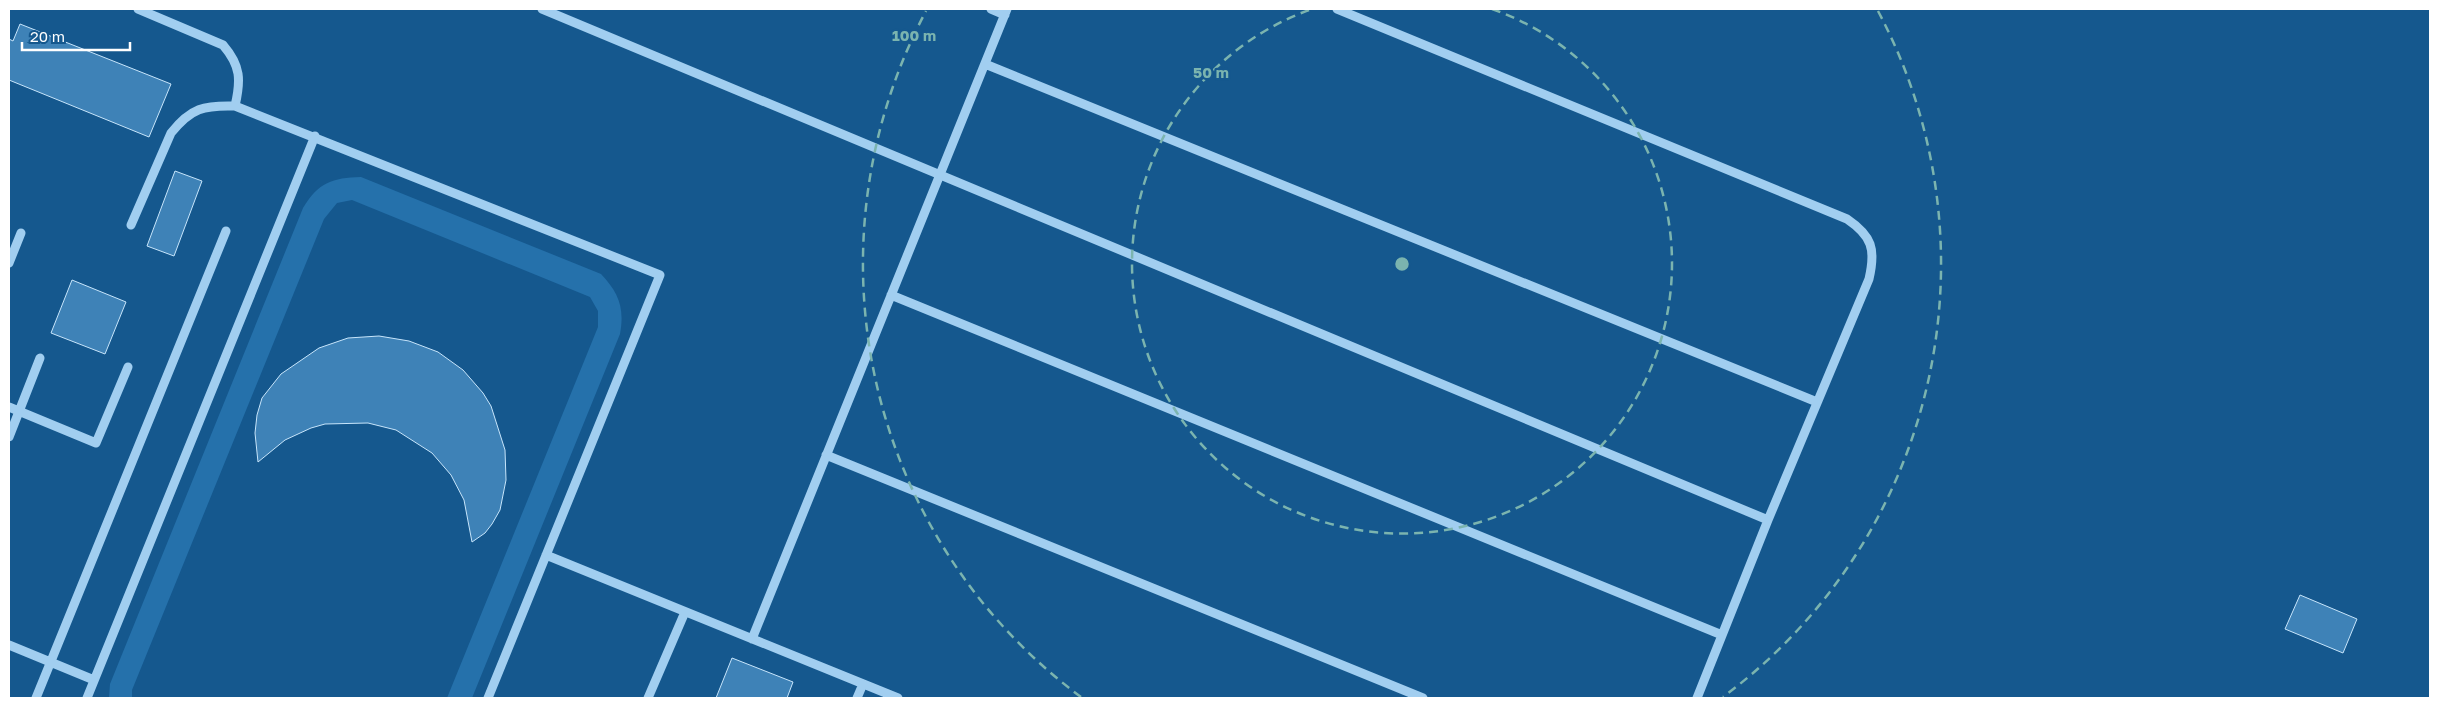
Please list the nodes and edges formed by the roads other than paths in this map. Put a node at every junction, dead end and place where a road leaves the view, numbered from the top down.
1 (138, 9) edge
2 (542, 9) edge
3 (991, 9) edge
4 (1337, 9) edge
5 (1006, 12) edge
6 (985, 64) junction
7 (235, 106) junction
8 (315, 136) junction
9 (940, 175) junction
10 (131, 225) dead end
11 (226, 230) dead end
12 (21, 233) dead end
13 (9, 263) edge
14 (891, 295) junction
15 (40, 358) dead end
16 (128, 367) dead end
17 (1818, 402) junction
18 (9, 407) edge
19 (20, 412) junction
20 (9, 437) edge
21 (826, 454) junction
22 (1768, 520) junction
23 (546, 555) junction
24 (685, 612) junction
25 (1722, 636) junction
26 (752, 639) junction
27 (9, 645) edge
28 (50, 662) junction
29 (94, 680) junction
30 (863, 684) junction
31 (36, 698) edge
32 (87, 698) edge
33 (488, 698) edge
34 (648, 698) edge
35 (857, 698) edge
36 (898, 698) edge
37 (1423, 698) edge
38 (1697, 698) edge

1 - 7 lane
2 - 9 lane
3 - 5 lane
4 - 17 lane
5 - 6 lane
6 - 9 lane
6 - 17 lane
7 - 8 lane
7 - 10 lane
8 - 23 lane
8 - 29 lane
9 - 14 lane
9 - 22 lane
11 - 28 lane
12 - 13 lane
14 - 21 lane
14 - 25 lane
15 - 19 lane
16 - 19 lane
17 - 22 lane
18 - 19 lane
19 - 20 lane
21 - 26 lane
21 - 37 lane
22 - 25 lane
23 - 24 lane
23 - 33 lane
24 - 26 lane
24 - 34 lane
25 - 38 lane
26 - 30 lane
27 - 28 lane
28 - 29 lane
28 - 31 lane
29 - 32 lane
30 - 35 lane
30 - 36 lane

